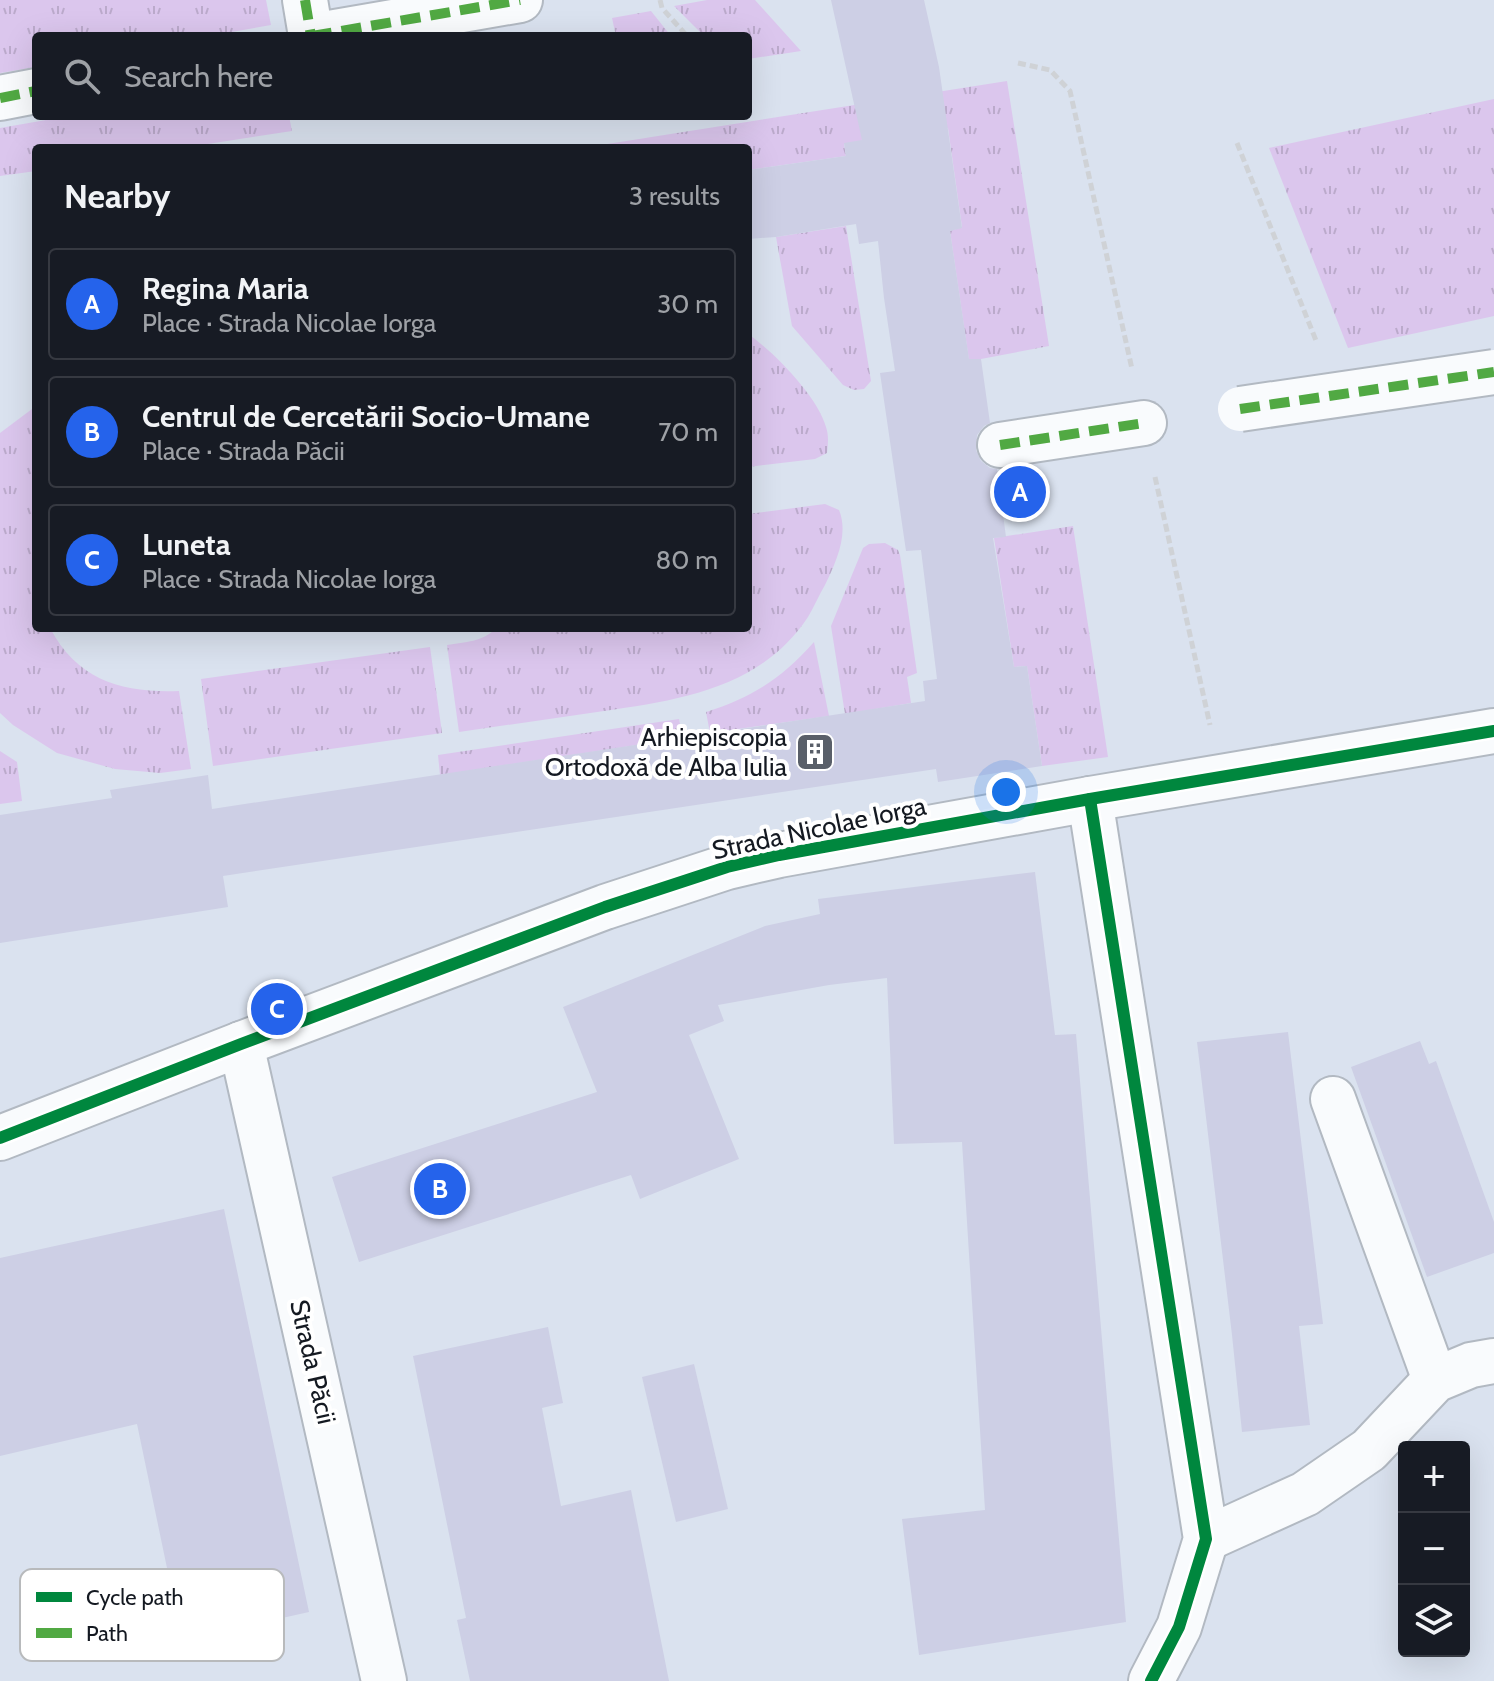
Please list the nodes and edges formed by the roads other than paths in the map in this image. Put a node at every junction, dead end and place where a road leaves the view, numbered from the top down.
1 (305, 0) edge
2 (520, 0) edge
3 (311, 32) edge
4 (335, 32) edge
5 (32, 92) edge
6 (0, 98) edge
7 (1494, 372) edge
8 (1240, 409) dead end
9 (1144, 423) road end
10 (1000, 445) dead end
11 (1494, 731) edge
12 (1090, 799) junction
13 (241, 1044) junction
14 (1333, 1099) dead end
15 (0, 1138) edge
16 (1494, 1361) edge
17 (1435, 1380) junction
18 (1206, 1539) junction
19 (384, 1681) edge
20 (1151, 1681) edge

1 - 3 street
2 - 4 street
5 - 6 street
7 - 8 street, bridge
9 - 10 street
11 - 12 street, Strada Nicolae Iorga
12 - 13 street, Strada Nicolae Iorga
12 - 18 street
13 - 15 street, Strada Nicolae Iorga
13 - 19 street, Strada Păcii
14 - 17 street
16 - 17 street
17 - 18 street
18 - 20 street

